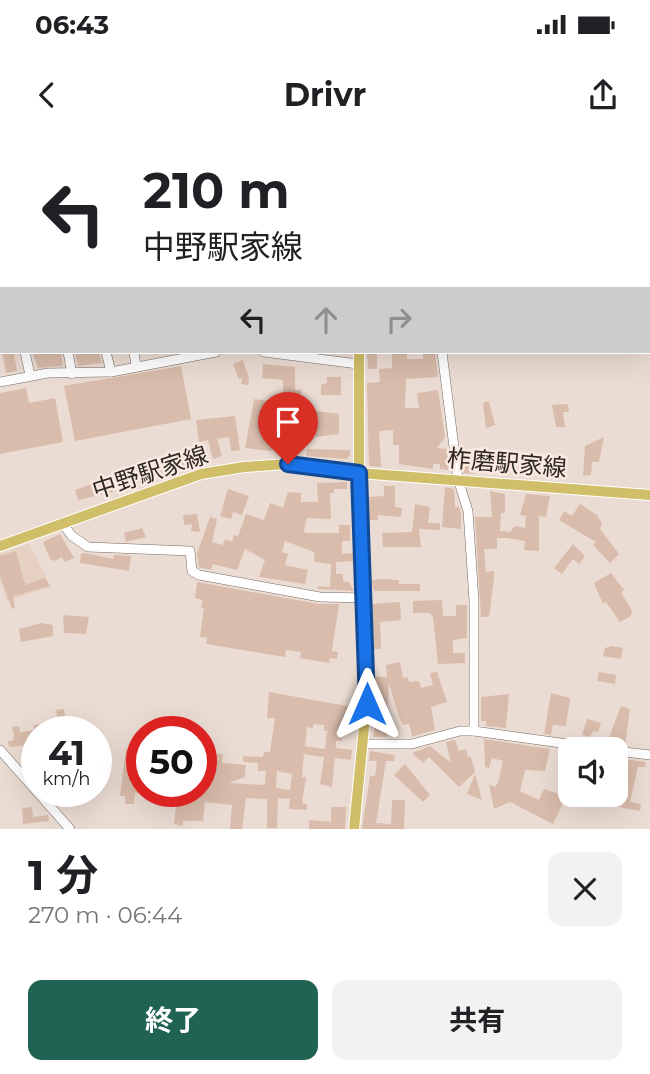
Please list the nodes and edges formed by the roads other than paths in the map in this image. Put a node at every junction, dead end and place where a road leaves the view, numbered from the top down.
1 (25, 354) edge
2 (68, 354) edge
3 (106, 354) edge
4 (134, 354) edge
5 (205, 354) edge
6 (280, 354) edge
7 (359, 354) edge
8 (442, 354) edge
9 (358, 364) junction
10 (136, 366) junction
11 (111, 372) junction
12 (72, 374) junction
13 (30, 375) junction
14 (0, 382) edge
15 (359, 473) junction
16 (458, 479) junction
17 (650, 495) edge
18 (62, 523) junction
19 (0, 546) edge
20 (365, 598) junction
21 (474, 731) junction
22 (558, 743) edge
23 (365, 744) junction
24 (0, 750) edge
25 (628, 752) edge
26 (650, 755) edge
27 (70, 829) edge
28 (354, 829) edge

1 - 13 street
2 - 12 street
3 - 11 street
4 - 10 street
5 - 10 street
6 - 9 street
7 - 9 main road
8 - 16 street
9 - 15 main road
10 - 11 street
11 - 12 street
12 - 13 street
13 - 14 street
15 - 16 main road, 柞磨駅家線
15 - 18 main road, 中野駅家線
15 - 20 main road
16 - 17 main road, 柞磨駅家線
16 - 21 street
18 - 19 main road, 中野駅家線
18 - 20 street
20 - 23 main road
21 - 22 street
21 - 23 street
23 - 28 main road
24 - 27 street
25 - 26 street

